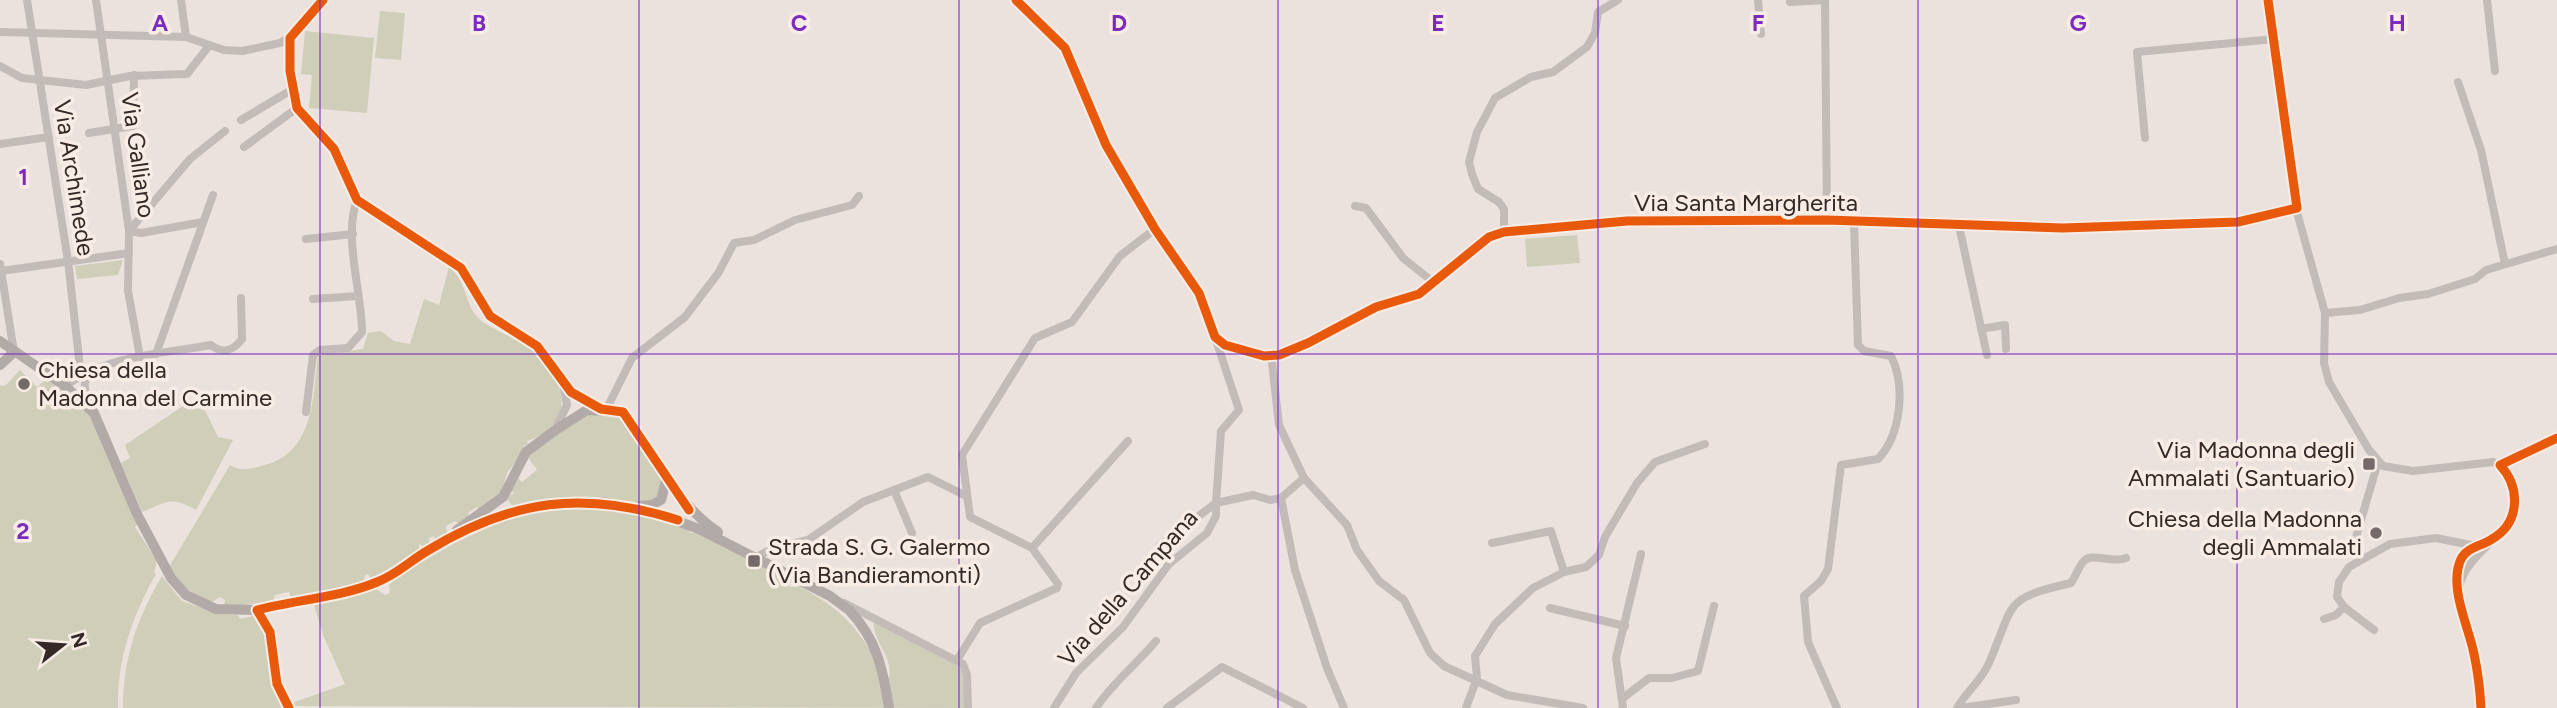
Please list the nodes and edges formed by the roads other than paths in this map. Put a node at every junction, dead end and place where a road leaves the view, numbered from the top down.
1 (27, 0) edge
2 (96, 0) edge
3 (181, 0) edge
4 (323, 0) edge
5 (1016, 0) edge
6 (1618, 0) edge
7 (1758, 0) edge
8 (1825, 0) edge
9 (2268, 0) edge
10 (2487, 0) edge
11 (1790, 2) edge
12 (0, 32) edge
13 (32, 33) junction
14 (101, 34) junction
15 (1761, 34) dead end
16 (186, 37) junction
17 (290, 38) junction
18 (2274, 39) junction
19 (281, 43) junction
20 (208, 47) junction
21 (0, 66) edge
22 (290, 71) junction
23 (2495, 71) dead end
24 (134, 75) junction
25 (41, 82) junction
26 (109, 82) junction
27 (2458, 82) dead end
28 (293, 89) junction
29 (297, 108) junction
30 (241, 120) dead end
31 (115, 129) junction
32 (225, 131) dead end
33 (89, 133) dead end
34 (49, 137) junction
35 (2145, 138) dead end
36 (0, 144) edge
37 (244, 147) dead end
38 (213, 194) dead end
39 (859, 195) dead end
40 (357, 200) junction
41 (1355, 206) dead end
42 (2297, 208) junction
43 (1828, 220) junction
44 (203, 222) junction
45 (1854, 222) junction
46 (1959, 226) junction
47 (1155, 229) junction
48 (130, 231) junction
49 (1504, 232) junction
50 (353, 234) junction
51 (306, 239) dead end
52 (2557, 249) edge
53 (129, 253) junction
54 (68, 261) junction
55 (2505, 264) junction
56 (1, 268) edge
57 (1433, 282) junction
58 (358, 296) junction
59 (241, 298) dead end
60 (313, 299) dead end
61 (5, 312) edge
62 (2325, 313) junction
63 (1981, 329) junction
64 (1215, 337) junction
65 (0, 341) edge
66 (1228, 346) junction
67 (2006, 349) dead end
68 (17, 353) junction
69 (156, 354) junction
70 (1220, 354) junction
71 (1987, 355) dead end
72 (140, 357) junction
73 (1266, 359) junction
74 (81, 364) junction
75 (0, 365) edge
76 (91, 369) junction
77 (559, 375) junction
78 (82, 378) junction
79 (69, 390) junction
80 (603, 409) junction
81 (306, 412) dead end
82 (94, 413) junction
83 (554, 431) junction
84 (2557, 438) edge
85 (1128, 441) dead end
86 (1704, 444) dead end
87 (2378, 463) junction
88 (2501, 465) junction
89 (1304, 478) junction
90 (666, 480) junction
91 (894, 490) junction
92 (966, 496) junction
93 (503, 497) junction
94 (1281, 498) junction
95 (1216, 503) junction
96 (628, 505) junction
97 (524, 509) junction
98 (912, 533) dead end
99 (2461, 542) junction
100 (1492, 543) dead end
101 (1158, 546) dead end
102 (1032, 548) junction
103 (428, 551) junction
104 (2352, 551) dead end
105 (1641, 554) dead end
106 (2470, 555) junction
107 (753, 556) junction
108 (2126, 558) dead end
109 (1564, 572) junction
110 (830, 596) junction
111 (1713, 606) dead end
112 (2344, 607) junction
113 (1550, 608) dead end
114 (257, 610) junction
115 (2324, 619) dead end
116 (1625, 626) junction
117 (2374, 630) dead end
118 (1156, 640) dead end
119 (957, 660) junction
120 (1477, 678) junction
121 (1623, 698) junction
122 (2016, 700) dead end
123 (289, 708) edge
124 (889, 708) edge
125 (968, 708) edge
126 (1054, 708) edge
127 (1096, 708) edge
128 (1167, 708) edge
129 (1303, 708) edge
130 (1343, 708) edge
131 (1466, 708) edge
132 (1583, 708) edge
133 (1623, 708) edge
134 (1837, 708) edge
135 (1959, 708) edge
136 (2481, 708) edge

1 - 13 street, Via Archimede
2 - 14 street, Via Galliano
3 - 16 street
4 - 17 street
5 - 47 street
6 - 49 street
7 - 15 street
8 - 11 street
8 - 43 street
9 - 18 street
10 - 23 street
12 - 13 street
13 - 14 street
13 - 25 street, Via Archimede
14 - 16 street
14 - 26 street, Via Galliano
16 - 20 street
17 - 19 street
17 - 22 street
18 - 35 street
18 - 42 street
19 - 20 street
19 - 22 street
20 - 24 street
21 - 25 street
22 - 28 street
24 - 26 street
24 - 31 street
25 - 26 street
25 - 34 street, Via Archimede
26 - 31 street, Via Galliano
27 - 55 street
28 - 29 street
28 - 30 street
29 - 37 street
29 - 40 street
31 - 33 street
31 - 48 street, Via Galliano
32 - 48 street
34 - 36 street
34 - 54 street, Via Archimede
38 - 44 street
39 - 80 street
40 - 50 street
40 - 77 street
41 - 57 street
42 - 46 street, Via Santa Margherita
42 - 62 street
43 - 45 street, Via Santa Margherita
43 - 49 street, Via Santa Margherita
44 - 48 street
44 - 69 street
45 - 46 street, Via Santa Margherita
45 - 134 street
46 - 63 street
47 - 64 street
47 - 92 street
48 - 53 street, Via Galliano
49 - 57 street, Via Santa Margherita
50 - 51 street
50 - 58 street
52 - 55 street
53 - 54 street
53 - 72 street, Via Galliano
54 - 56 street
54 - 74 street, Via Archimede
55 - 62 street
56 - 61 street
57 - 73 street, Via Santa Margherita
58 - 60 street
58 - 81 street
59 - 69 street
61 - 68 street
62 - 87 street
63 - 67 street
63 - 71 street
64 - 66 street
64 - 70 street
65 - 68 main road
66 - 70 street
66 - 73 street
68 - 75 main road
68 - 79 main road
69 - 72 street
70 - 95 street
72 - 76 street
73 - 89 street
74 - 76 street
74 - 78 street, Via Archimede
76 - 78 street
77 - 80 street
77 - 83 street
78 - 79 street
78 - 82 street, Via Archimede
79 - 82 main road
80 - 83 main road
80 - 90 main road
82 - 114 main road
83 - 93 main road
84 - 88 street
85 - 102 street
86 - 109 street
87 - 88 street
87 - 104 street
88 - 106 street
89 - 94 street
89 - 120 street
90 - 96 main road
90 - 107 main road
91 - 92 street
91 - 98 street
91 - 107 street
92 - 102 street
93 - 97 main road
93 - 103 main road
94 - 95 street, Via della Campana
94 - 130 street
95 - 101 street
95 - 126 street, Via della Campana
96 - 97 main road
96 - 107 main road
97 - 103 main road
99 - 106 street
99 - 106 street
99 - 112 street
100 - 109 street
102 - 119 street
103 - 114 main road
105 - 116 street
106 - 136 street
107 - 110 main road
108 - 135 street
109 - 120 street
110 - 119 street
110 - 124 main road
111 - 121 street
112 - 115 street
112 - 117 street
113 - 116 street
114 - 123 street
116 - 121 street
118 - 127 street
119 - 125 street
120 - 131 street
120 - 132 street
121 - 133 street
122 - 135 street
128 - 129 street

